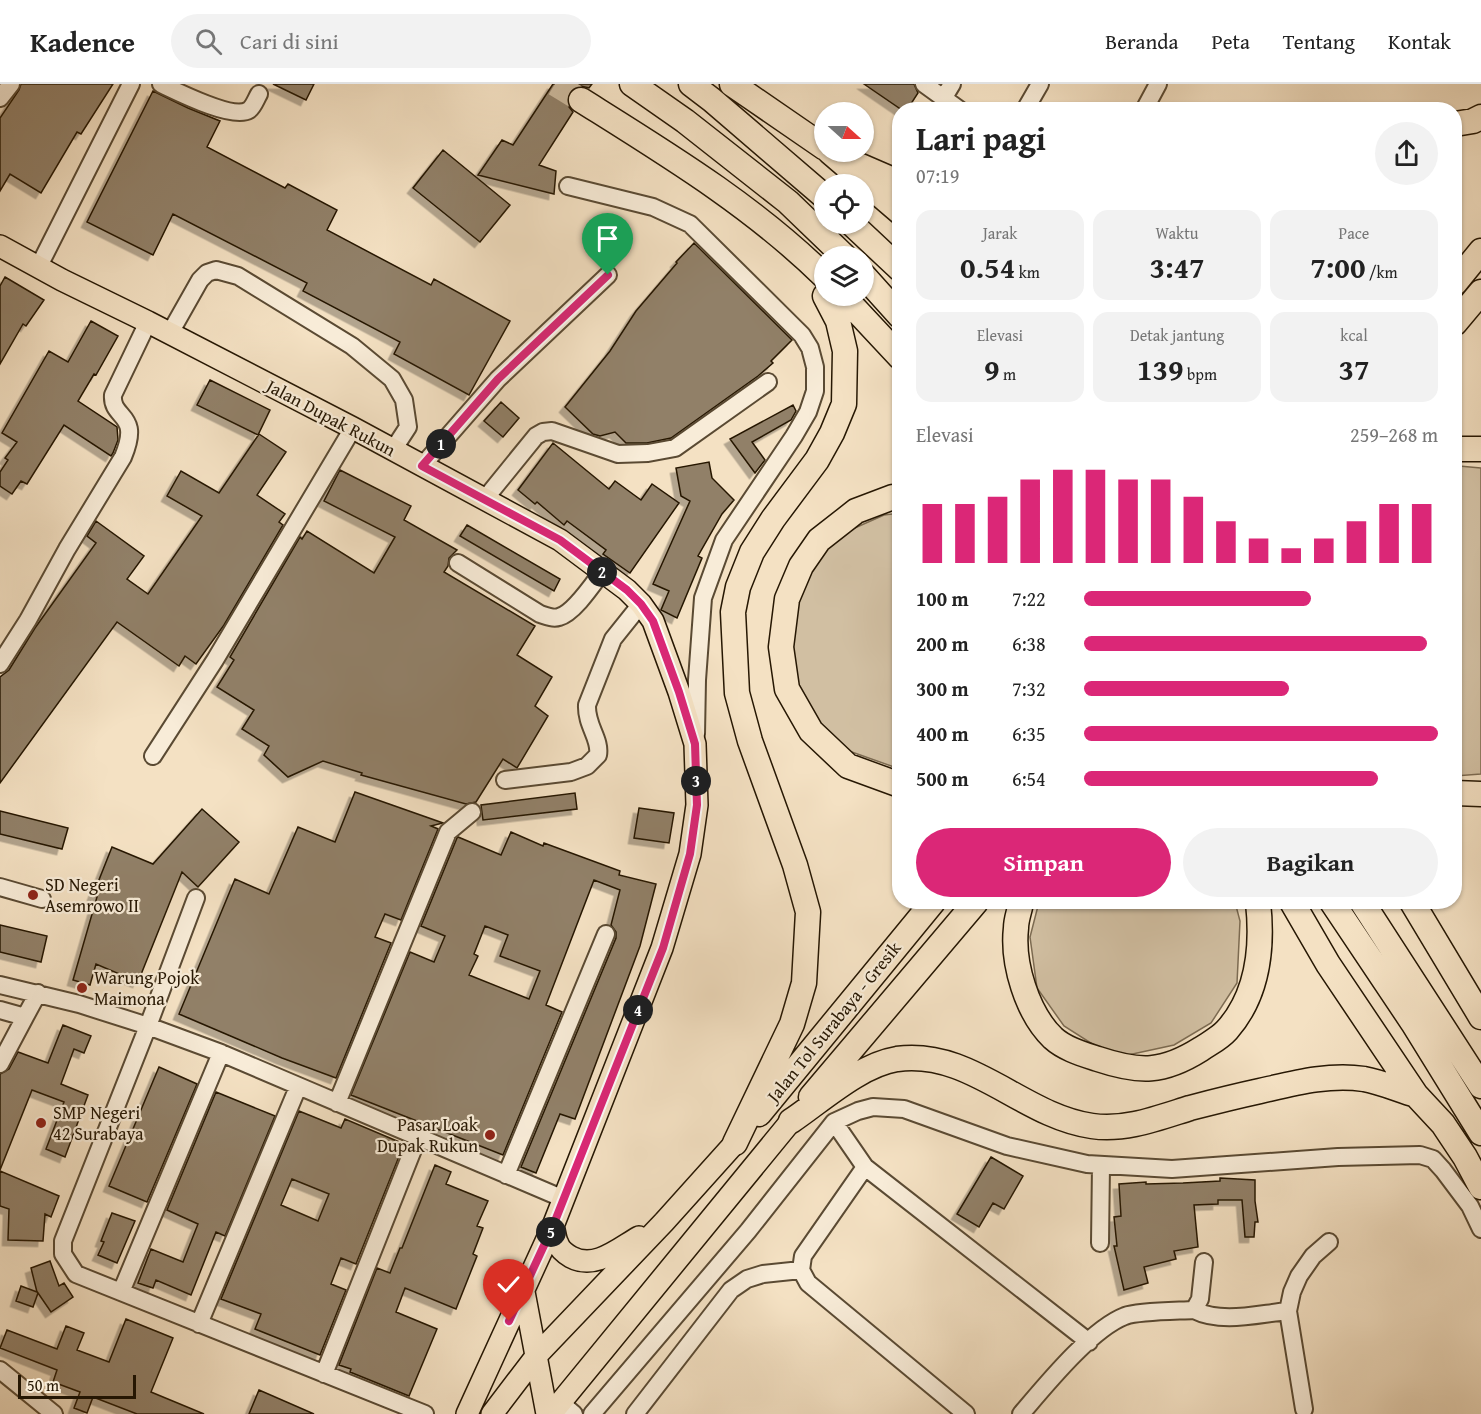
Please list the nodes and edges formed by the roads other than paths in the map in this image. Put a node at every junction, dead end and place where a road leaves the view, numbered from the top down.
1 (10, 84) edge
2 (131, 84) edge
3 (161, 84) edge
4 (632, 84) edge
5 (691, 84) edge
6 (732, 84) edge
7 (924, 84) edge
8 (952, 84) edge
9 (1040, 84) edge
10 (1158, 84) edge
11 (259, 94) dead end
12 (0, 98) edge
13 (944, 99) junction
14 (581, 100) tunnel mouth
15 (948, 102) edge
16 (1030, 102) edge
17 (1148, 102) edge
18 (1481, 117) edge
19 (1462, 123) edge
20 (814, 140) edge
21 (842, 162) edge
22 (851, 162) edge
23 (892, 180) edge
24 (568, 186) dead end
25 (814, 188) edge
26 (892, 205) edge
27 (863, 234) edge
28 (0, 246) edge
29 (834, 246) edge
30 (1481, 251) edge
31 (805, 257) junction
32 (892, 262) edge
33 (39, 266) junction
34 (814, 266) edge
35 (814, 274) edge
36 (1462, 274) edge
37 (608, 275) dead end
38 (874, 287) edge
39 (1481, 292) edge
40 (830, 306) edge
41 (852, 306) edge
42 (892, 307) edge
43 (1462, 315) edge
44 (148, 322) junction
45 (170, 333) junction
46 (892, 348) edge
47 (768, 382) dead end
48 (353, 428) junction
49 (1462, 449) edge
50 (1481, 449) edge
51 (393, 450) junction
52 (422, 466) junction
53 (892, 497) edge
54 (484, 500) junction
55 (458, 563) dead end
56 (602, 572) junction
57 (641, 604) junction
58 (0, 664) edge
59 (695, 744) junction
60 (153, 756) dead end
61 (505, 780) dead end
62 (892, 781) edge
63 (1462, 793) edge
64 (1481, 794) edge
65 (472, 812) dead end
66 (0, 887) edge
67 (196, 898) dead end
68 (42, 900) dead end
69 (927, 909) edge
70 (970, 909) edge
71 (1020, 909) edge
72 (1259, 909) edge
73 (1296, 909) edge
74 (1337, 909) edge
75 (1367, 909) edge
76 (1416, 909) edge
77 (606, 934) dead end
78 (0, 985) edge
79 (38, 993) junction
80 (0, 1010) edge
81 (25, 1017) junction
82 (1481, 1017) edge
83 (148, 1026) junction
84 (221, 1053) junction
85 (0, 1064) edge
86 (1481, 1086) edge
87 (298, 1087) junction
88 (1416, 1095) junction
89 (337, 1103) junction
90 (791, 1120) junction
91 (834, 1122) junction
92 (1481, 1133) edge
93 (418, 1137) junction
94 (735, 1143) junction
95 (1101, 1165) junction
96 (866, 1167) junction
97 (506, 1175) junction
98 (1481, 1187) edge
99 (564, 1199) junction
100 (664, 1222) junction
101 (553, 1226) junction
102 (1481, 1229) edge
103 (1329, 1242) dead end
104 (1100, 1243) dead end
105 (1204, 1262) dead end
106 (801, 1270) junction
107 (121, 1292) junction
108 (524, 1292) junction
109 (1194, 1310) junction
110 (1288, 1311) junction
111 (199, 1324) junction
112 (1089, 1342) junction
113 (537, 1355) junction
114 (0, 1370) edge
115 (324, 1374) junction
116 (1304, 1409) dead end
117 (558, 1411) edge
118 (54, 1414) edge
119 (425, 1414) edge
120 (468, 1414) edge
121 (492, 1414) edge
122 (592, 1414) edge
123 (635, 1414) edge
124 (966, 1414) edge
125 (1021, 1414) edge

1 - 12 street
2 - 33 street
3 - 11 street
4 - 29 highway
5 - 25 highway
6 - 20 highway
7 - 13 street
8 - 13 street
9 - 16 street
10 - 17 street
13 - 15 street
14 - 31 highway
18 - 19 highway
21 - 26 highway
22 - 23 highway
24 - 59 street
27 - 32 highway
28 - 33 main road, Jalan Dupak Rukun
30 - 36 highway
31 - 34 highway
31 - 35 highway
33 - 44 main road, Jalan Dupak Rukun
37 - 52 street
38 - 42 highway
39 - 43 highway
40 - 94 highway
41 - 46 highway
44 - 45 main road, Jalan Dupak Rukun
44 - 58 street
45 - 48 main road, Jalan Dupak Rukun
45 - 51 street
47 - 54 street
48 - 51 main road, Jalan Dupak Rukun
48 - 60 street
49 - 50 highway
51 - 52 main road, Jalan Dupak Rukun
52 - 54 main road, Jalan Dupak Rukun
53 - 62 highway
54 - 56 main road, Jalan Dupak Rukun
55 - 56 street
56 - 57 main road, Jalan Dupak Rukun
57 - 59 main road, Jalan Dupak Rukun
57 - 61 street
59 - 99 main road, Jalan Dupak Rukun
63 - 64 highway
65 - 89 street
66 - 68 street
67 - 83 street
69 - 94 highway, Jalan Tol Surabaya - Gresik
70 - 90 highway, Jalan Tol Surabaya - Gresik
71 - 72 highway
73 - 88 highway
74 - 92 highway
75 - 86 highway
76 - 82 highway
77 - 97 street
78 - 79 street
79 - 81 street
79 - 83 street
80 - 81 street
81 - 85 street
83 - 84 street
83 - 107 street
84 - 87 street
84 - 107 street
87 - 89 street
87 - 111 street
88 - 90 highway
88 - 98 highway
89 - 93 street
90 - 117 main road
91 - 95 street
91 - 96 street
91 - 122 street
93 - 97 street
93 - 115 street
94 - 100 main road
95 - 102 street
95 - 104 street
96 - 106 street
96 - 112 street
97 - 99 street
99 - 101 main road, Jalan Dupak Rukun
100 - 101 main road
100 - 113 main road
101 - 108 main road, Jalan Dupak Rukun
103 - 110 street
105 - 109 street
106 - 123 street
106 - 124 street
107 - 111 street
108 - 113 main road
108 - 120 main road, Jalan Dupak Rukun
109 - 110 street
109 - 112 street
110 - 116 street
111 - 115 street
112 - 125 street
113 - 117 main road
113 - 121 main road
114 - 118 street
115 - 119 street

